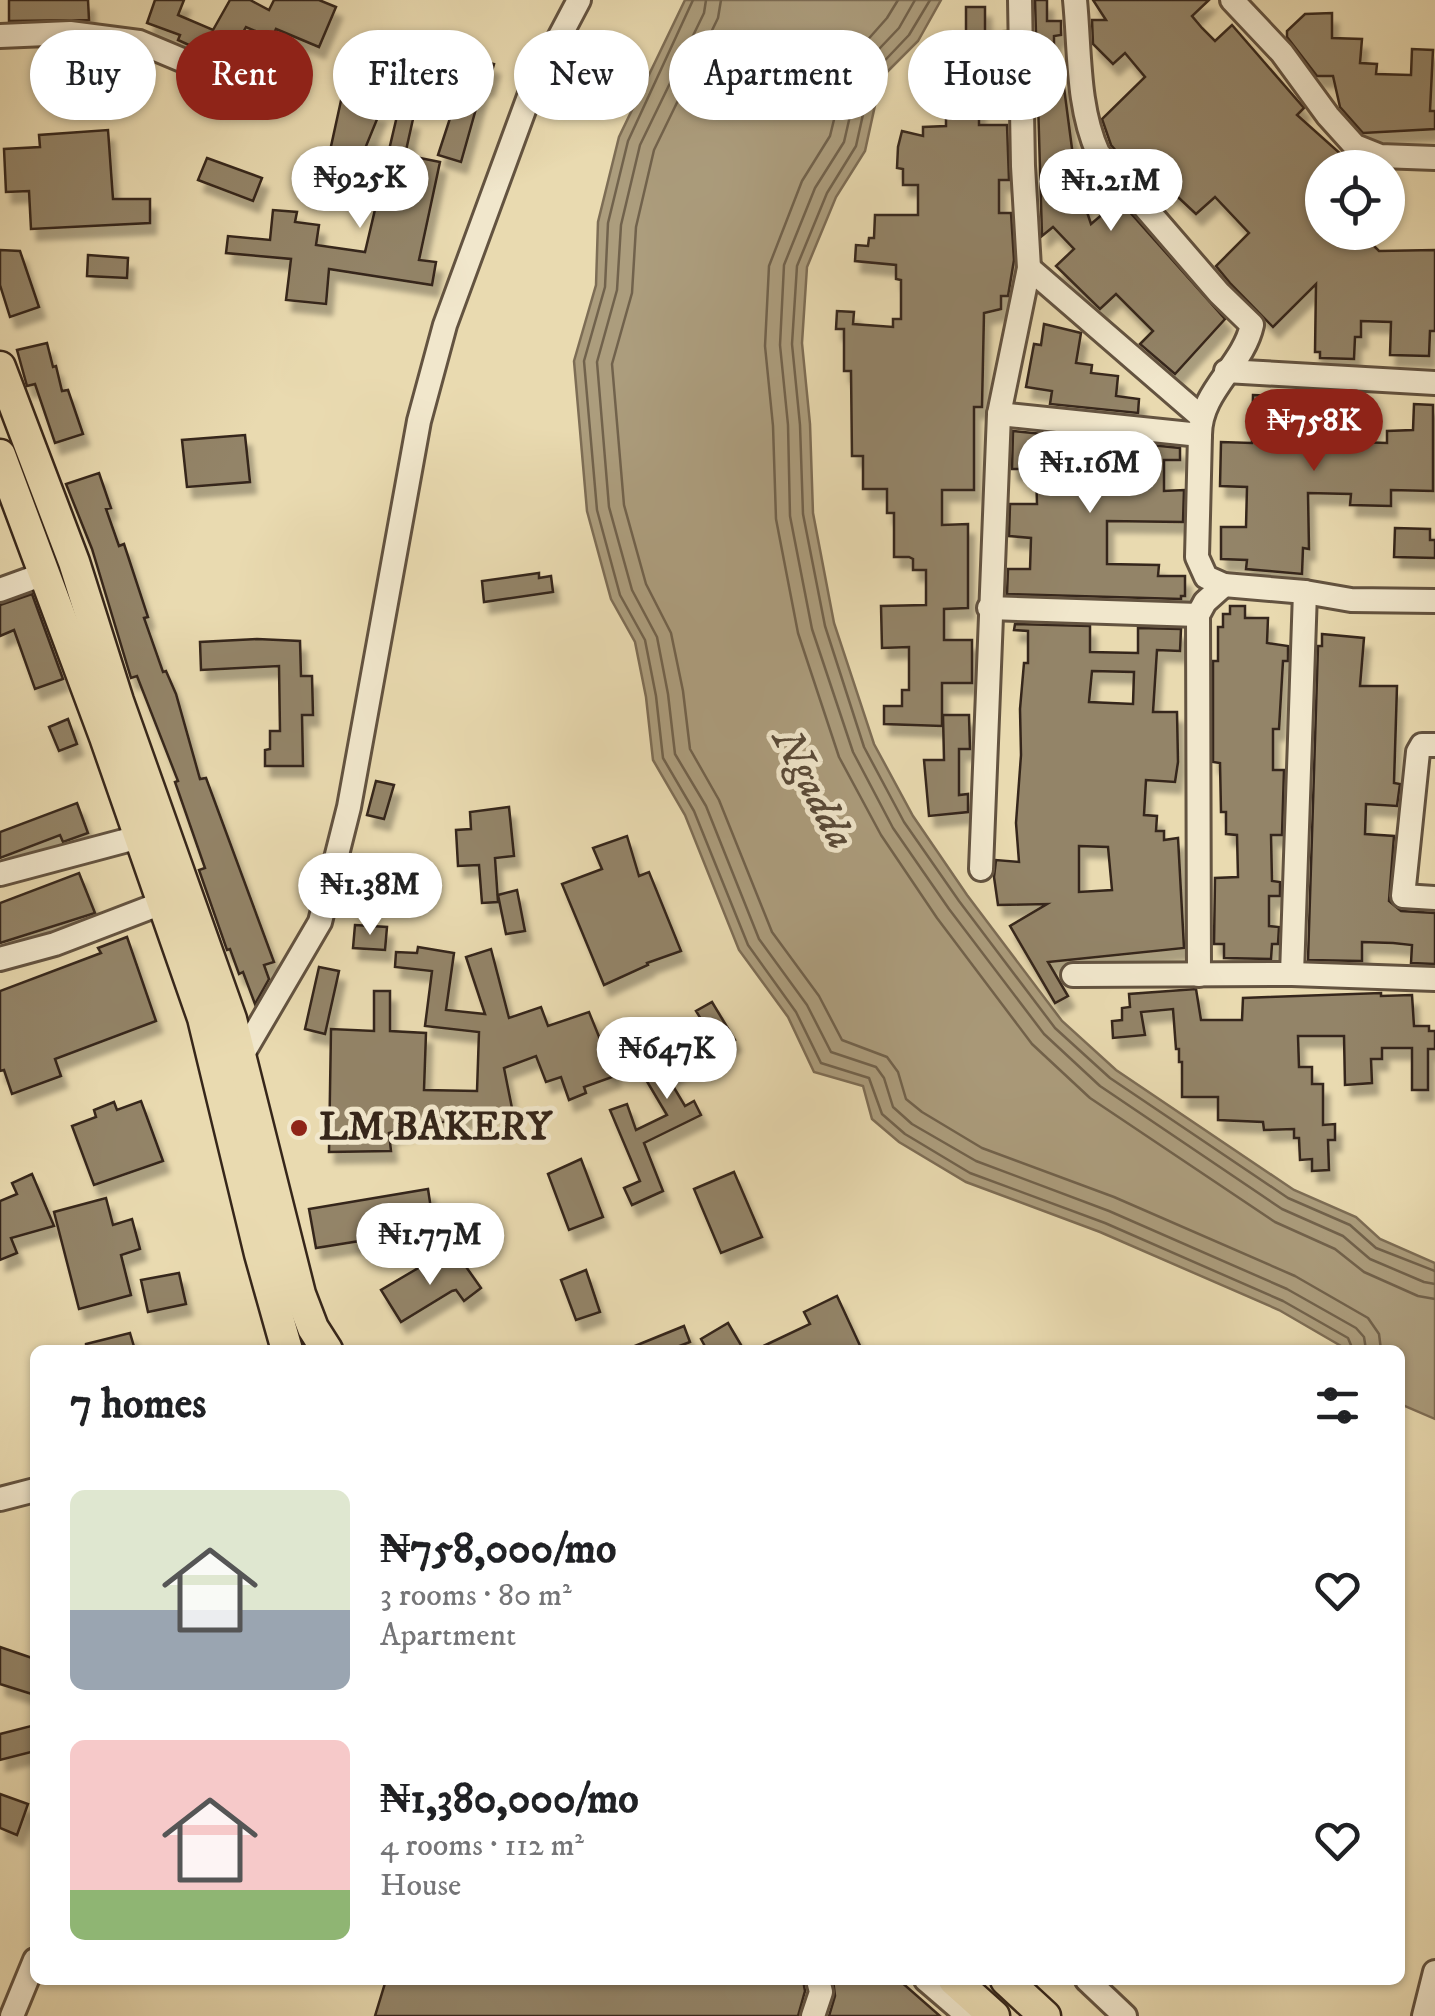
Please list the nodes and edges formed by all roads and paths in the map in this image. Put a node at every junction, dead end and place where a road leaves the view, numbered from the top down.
1 (578, 0) edge
2 (1020, 0) edge
3 (1075, 0) edge
4 (1232, 0) edge
5 (0, 36) edge
6 (176, 57) edge
7 (1435, 158) edge
8 (1030, 268) junction
9 (0, 368) edge
10 (1226, 371) junction
11 (1435, 382) edge
12 (999, 414) junction
13 (1200, 426) junction
14 (0, 455) edge
15 (44, 574) junction
16 (1224, 585) junction
17 (0, 590) edge
18 (1305, 592) junction
19 (1435, 601) edge
20 (989, 608) junction
21 (1198, 614) junction
22 (1435, 744) edge
23 (140, 836) junction
24 (980, 869) dead end
25 (0, 874) edge
26 (1435, 898) edge
27 (162, 903) junction
28 (0, 958) edge
29 (1199, 974) junction
30 (1292, 974) junction
31 (1074, 975) dead end
32 (1435, 980) edge
33 (241, 1057) junction
34 (320, 1339) edge
35 (284, 1345) edge
36 (30, 1491) edge
37 (0, 1498) edge
38 (30, 1972) edge
39 (1435, 1972) edge
40 (819, 1985) edge
41 (932, 1985) edge
42 (960, 1985) edge
43 (1011, 1985) edge
44 (1092, 1985) edge
45 (12, 2016) edge
46 (813, 2016) edge
47 (968, 2016) edge
48 (994, 2016) edge
49 (1045, 2016) edge
50 (1125, 2016) edge
51 (1424, 2016) edge

1 - 33 street
2 - 8 street
3 - 10 street
4 - 7 street
5 - 6 street
8 - 12 street
8 - 13 street
9 - 33 main road
10 - 11 street
10 - 13 street
12 - 13 street
12 - 20 street
13 - 16 street
14 - 15 main road
15 - 17 street
15 - 23 main road
16 - 18 street
16 - 21 street
18 - 19 street
18 - 30 street
20 - 21 street
20 - 24 street
21 - 29 street
22 - 26 street
23 - 25 street
23 - 27 main road
27 - 28 street
27 - 35 main road
29 - 30 street
29 - 31 street
30 - 32 street
33 - 34 main road
36 - 37 street
38 - 45 street
39 - 51 street
40 - 46 street
41 - 47 street
42 - 48 main road
43 - 49 main road
44 - 50 street

